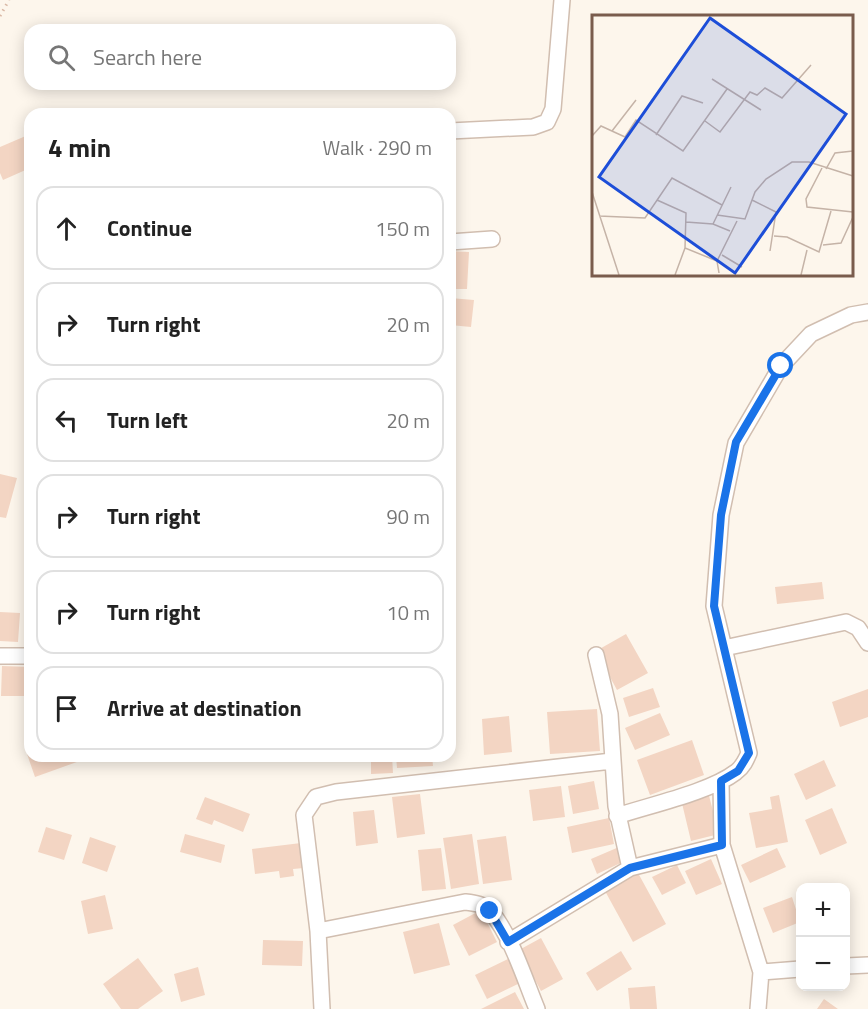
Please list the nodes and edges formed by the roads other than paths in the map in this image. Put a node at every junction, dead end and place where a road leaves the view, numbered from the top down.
1 (562, 0) edge
2 (456, 131) edge
3 (492, 239) dead end
4 (456, 242) edge
5 (868, 312) edge
6 (868, 643) edge
7 (724, 648) junction
8 (596, 655) dead end
9 (0, 656) edge
10 (24, 656) edge
11 (612, 761) junction
12 (721, 781) junction
13 (617, 816) junction
14 (722, 845) junction
15 (630, 868) junction
16 (318, 931) junction
17 (508, 942) junction
18 (868, 965) edge
19 (850, 966) edge
20 (796, 969) edge
21 (761, 972) junction
22 (322, 1009) edge
23 (537, 1009) edge
24 (758, 1009) edge

1 - 2 street
3 - 4 street
5 - 7 street
6 - 7 street
7 - 12 street
8 - 11 street
9 - 10 street
11 - 13 street
11 - 16 street
12 - 13 street
12 - 14 street
13 - 15 street
14 - 15 street
14 - 21 street
15 - 17 street
16 - 17 street
16 - 22 street
17 - 23 street
18 - 19 street
20 - 21 street
21 - 24 street

